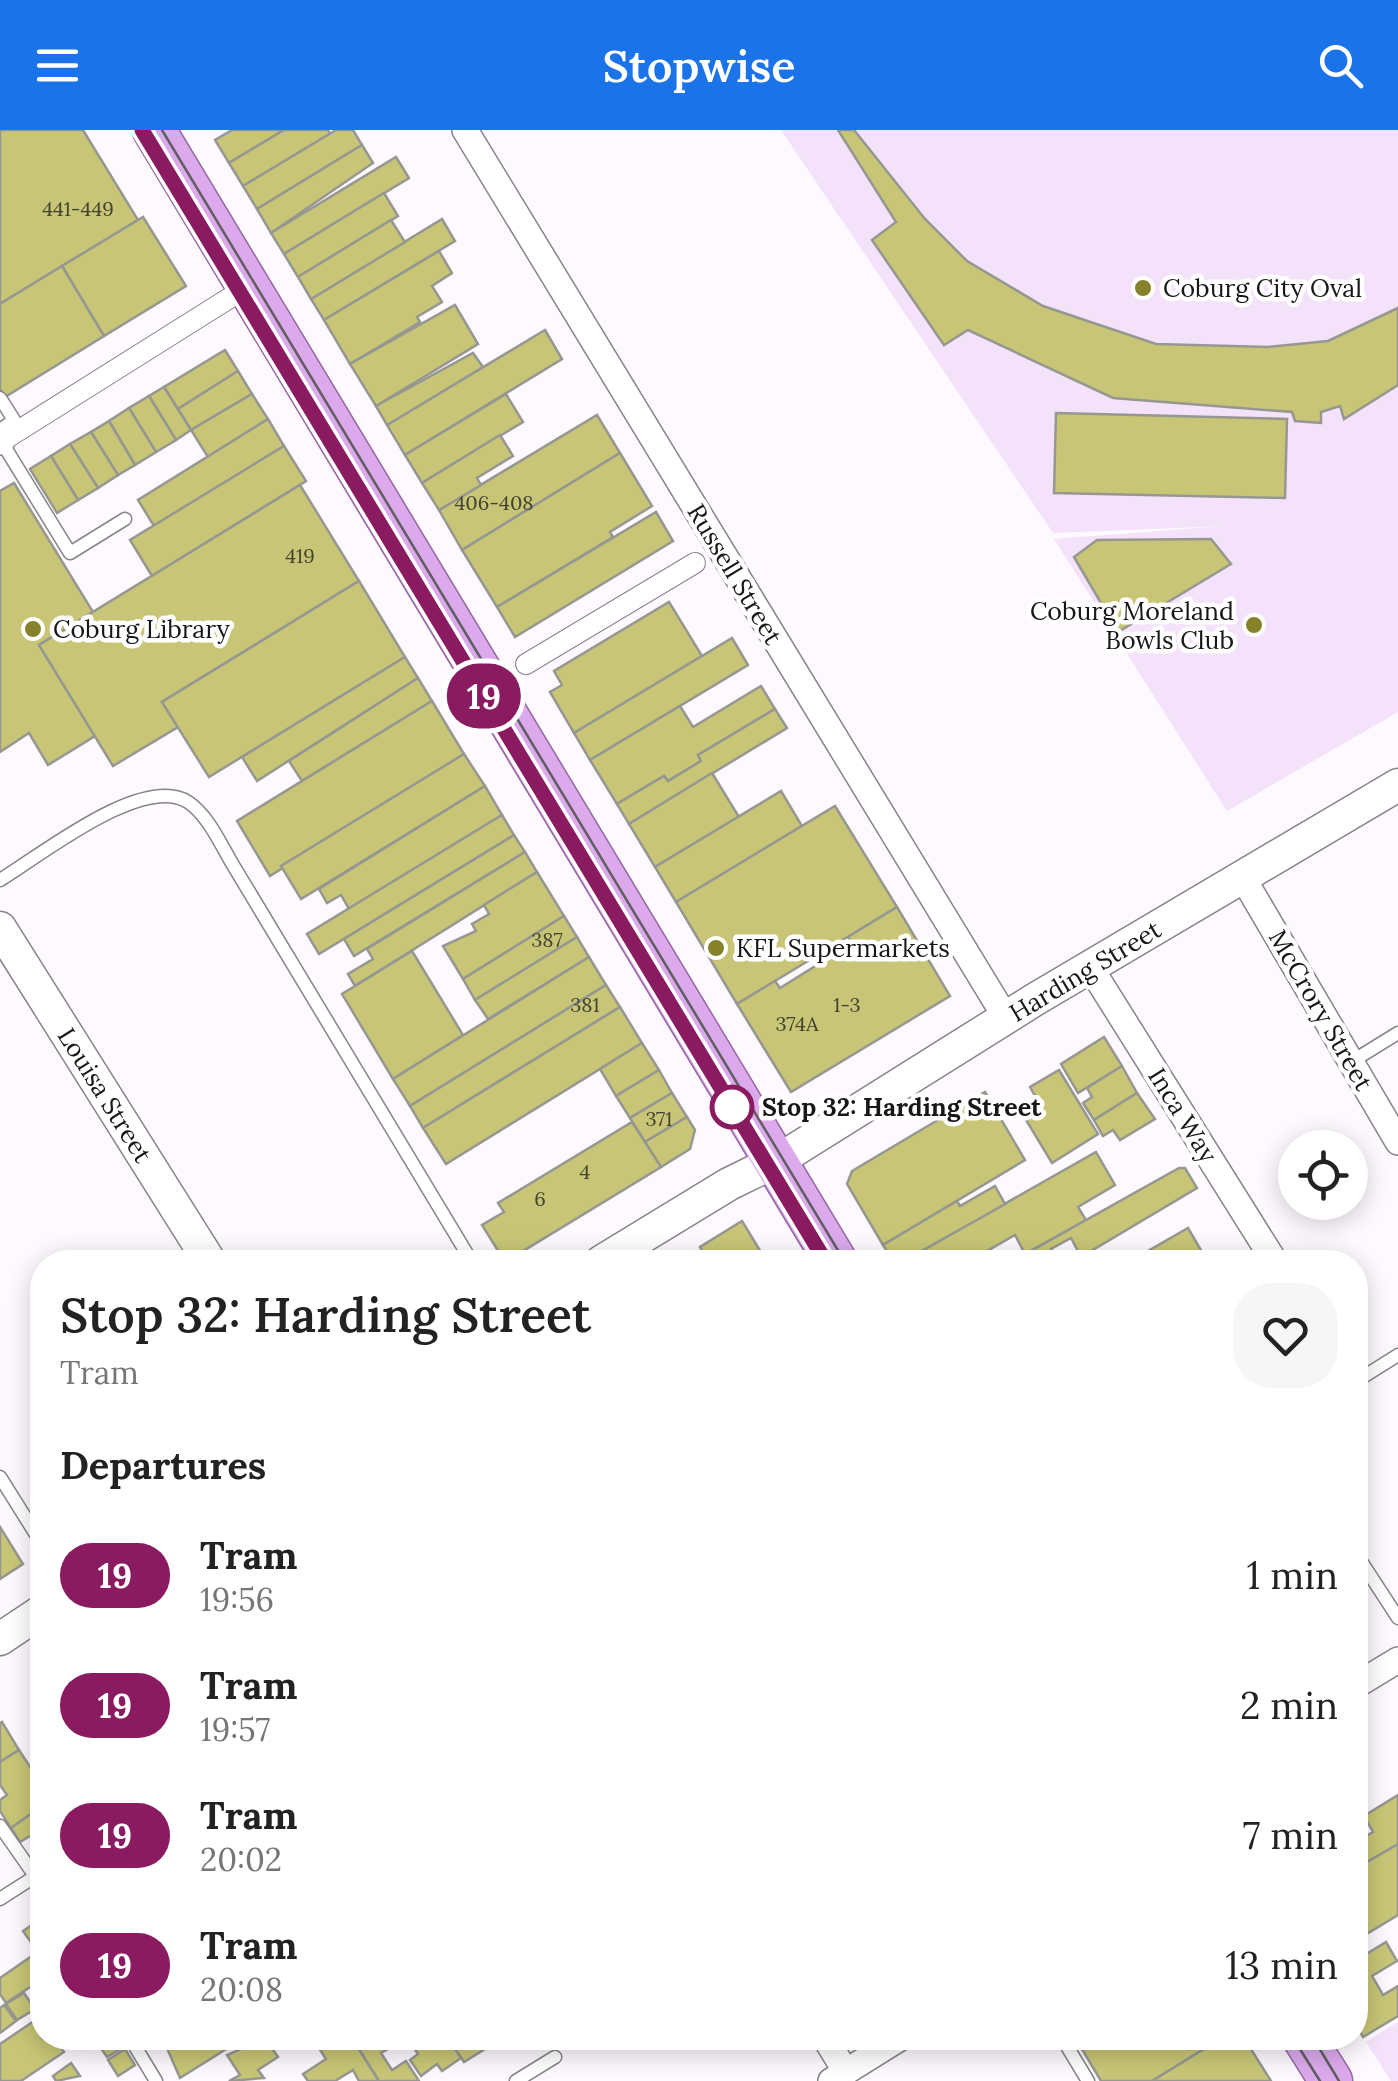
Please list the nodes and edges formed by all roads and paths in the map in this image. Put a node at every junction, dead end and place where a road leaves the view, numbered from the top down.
1 (154, 130) edge
2 (465, 130) edge
3 (247, 287) junction
4 (0, 398) edge
5 (0, 438) edge
6 (125, 519) dead end
7 (695, 562) dead end
8 (526, 664) dead end
9 (1398, 784) edge
10 (1243, 878) junction
11 (0, 880) edge
12 (0, 928) edge
13 (1090, 967) junction
14 (1006, 1018) junction
15 (1398, 1033) edge
16 (1351, 1062) junction
17 (1398, 1142) edge
18 (775, 1162) junction
19 (202, 1250) edge
20 (465, 1250) edge
21 (621, 1250) edge
22 (829, 1250) edge
23 (1267, 1250) edge
24 (1398, 1355) edge
25 (1368, 1374) edge
26 (0, 1477) edge
27 (30, 1525) edge
28 (1368, 1572) edge
29 (1398, 1618) edge
30 (30, 1619) edge
31 (0, 1639) edge
32 (1398, 1660) edge
33 (1368, 1678) edge
34 (0, 1826) edge
35 (30, 1865) edge
36 (30, 1883) edge
37 (0, 1899) edge
38 (137, 2050) edge
39 (834, 2050) edge
40 (884, 2050) edge
41 (1069, 2050) edge
42 (1312, 2050) edge
43 (555, 2057) dead end
44 (851, 2074) edge
45 (156, 2081) edge
46 (516, 2081) edge
47 (1088, 2081) edge
48 (1331, 2081) edge

1 - 3 highway
2 - 14 street, Russell Street
3 - 5 street
3 - 18 highway
4 - 5 lane
5 - 6 lane
7 - 8 street
9 - 10 street, Harding Street
10 - 13 street, Harding Street
10 - 16 street, McCrory Street
11 - 20 lane
12 - 19 street, Louisa Street
13 - 14 street, Harding Street
13 - 23 street, Inca Way
14 - 18 street, Harding Street
15 - 16 lane
16 - 17 street, McCrory Street
18 - 21 street, Harding Street
18 - 22 highway
24 - 25 lane
26 - 27 lane
28 - 29 lane
30 - 31 street
32 - 33 street
34 - 35 lane
36 - 37 lane
38 - 45 lane
39 - 44 street
40 - 44 street
41 - 47 lane
42 - 48 highway
43 - 46 lane

